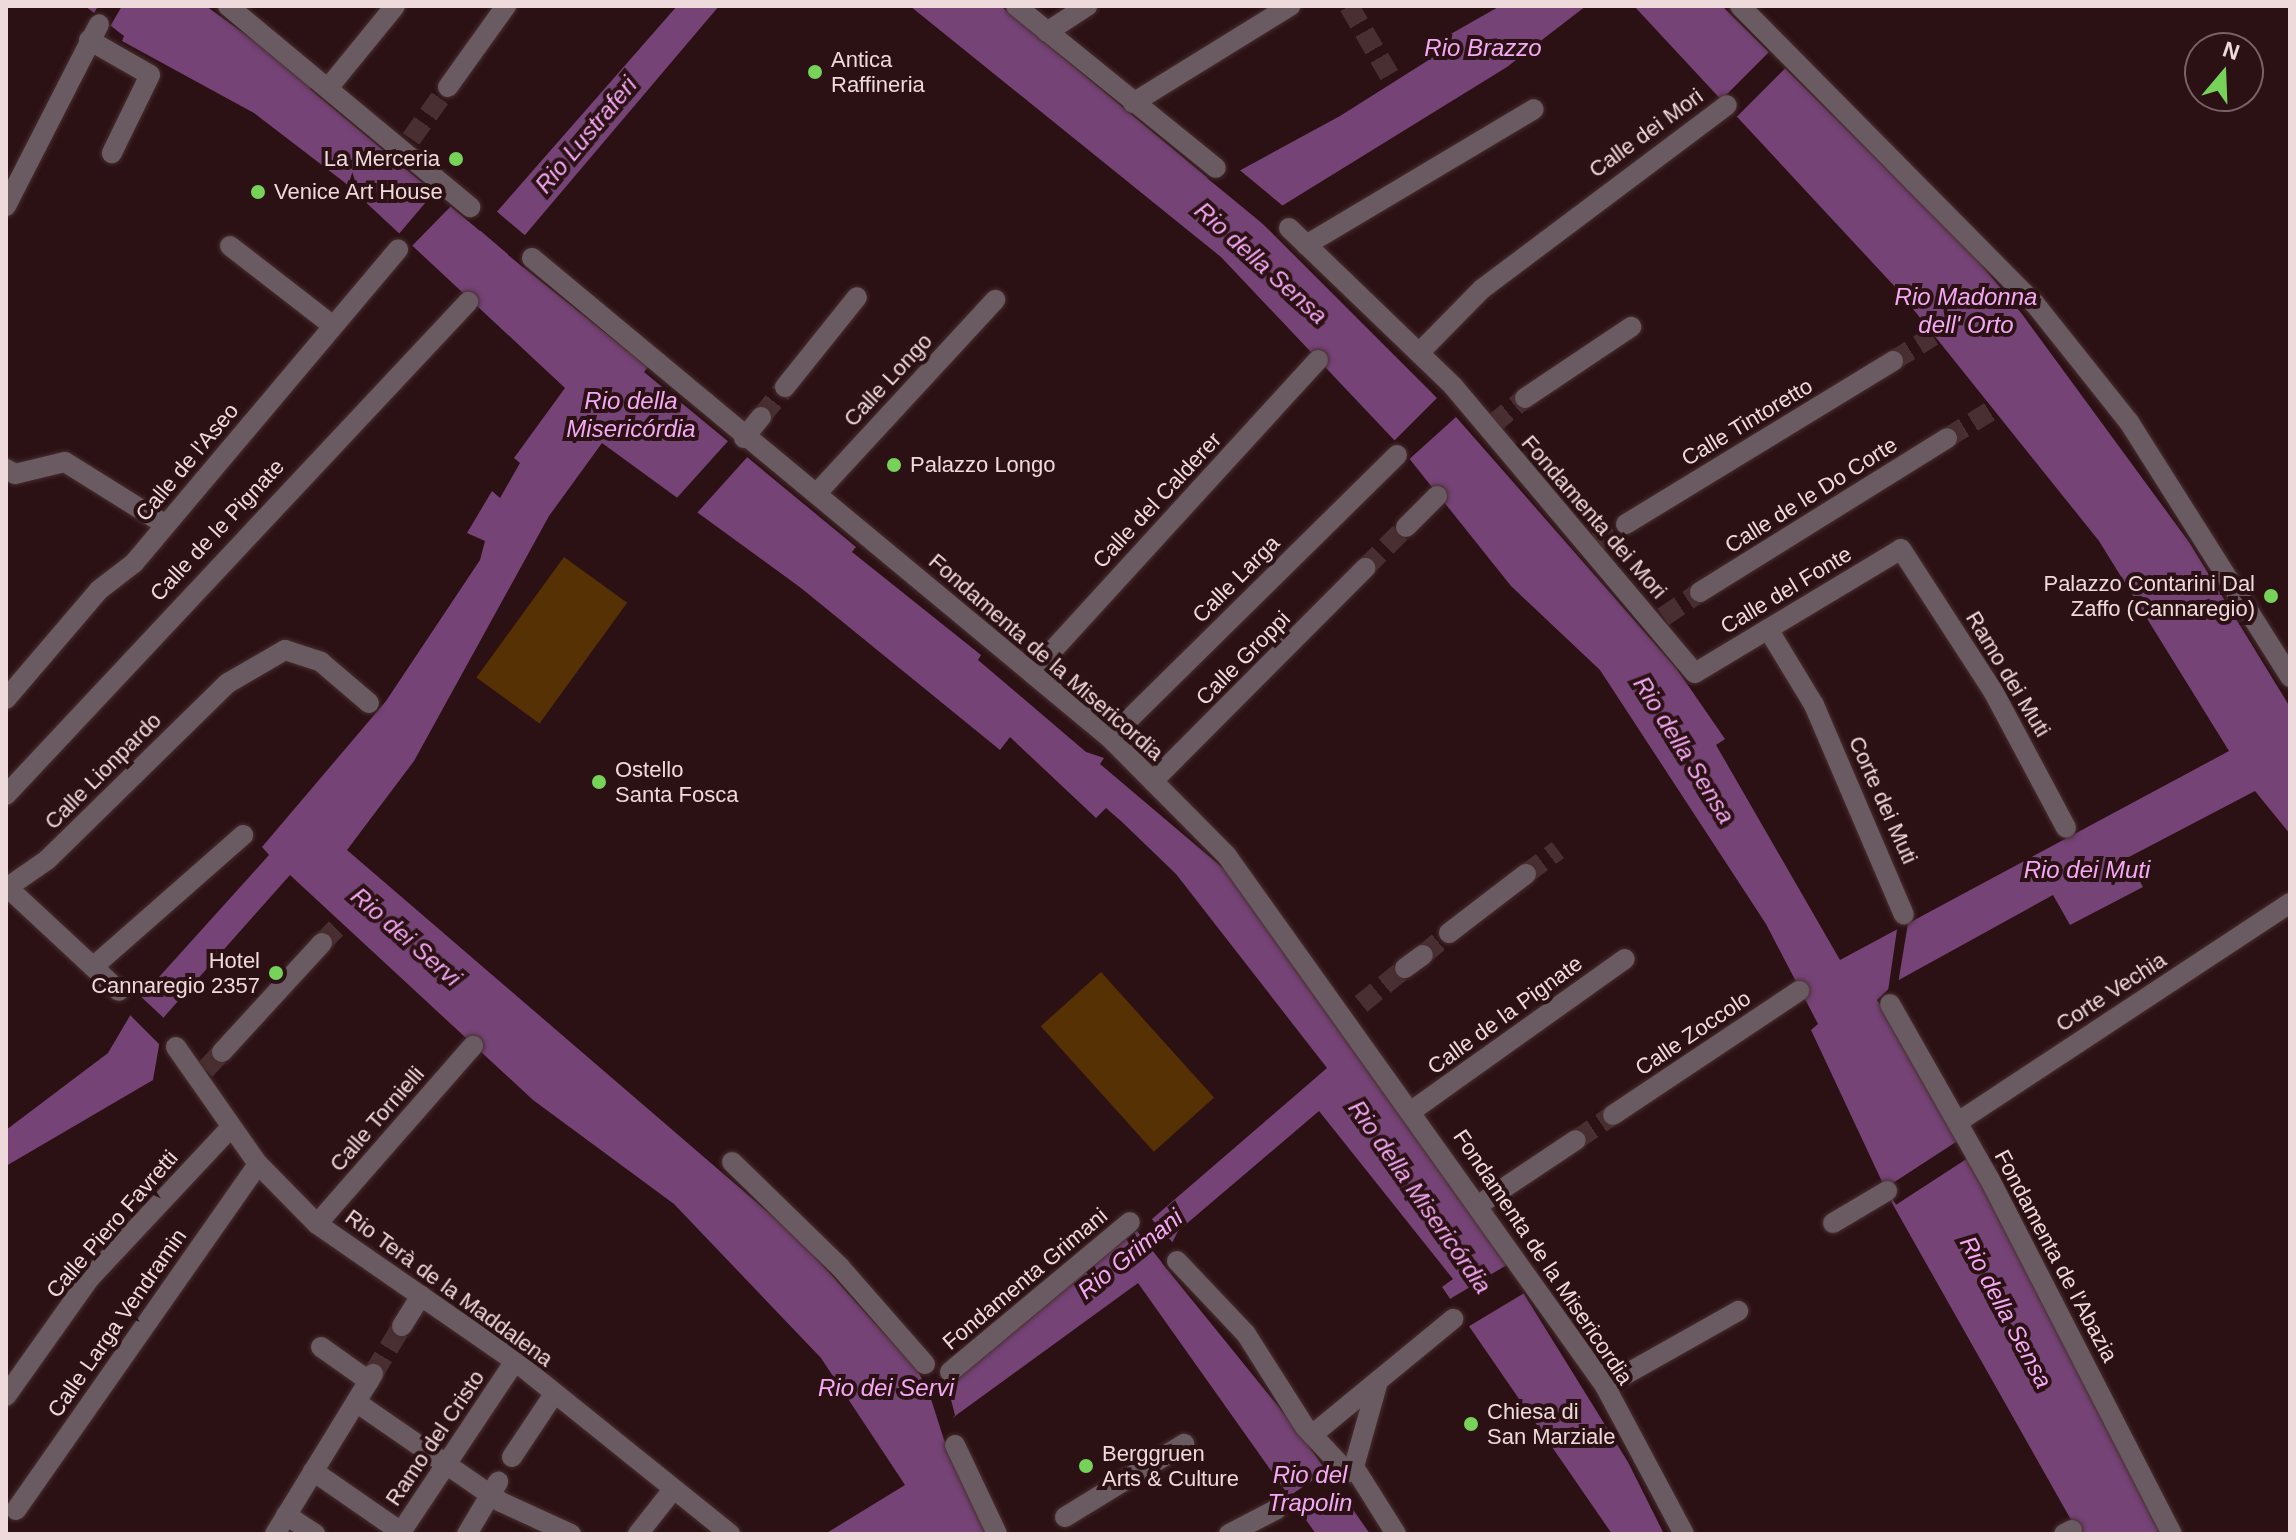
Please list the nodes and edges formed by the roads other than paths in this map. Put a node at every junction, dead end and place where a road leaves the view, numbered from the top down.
1 (228, 6) edge
2 (395, 6) edge
3 (506, 6) edge
4 (1016, 6) edge
5 (1087, 6) edge
6 (1290, 6) edge
7 (1740, 6) edge
8 (1047, 32) junction
9 (329, 87) junction
10 (448, 87) tunnel mouth
11 (1133, 103) junction
12 (1727, 105) dead end
13 (1534, 109) dead end
14 (112, 153) dead end
15 (1216, 168) dead end
16 (456, 196) dead end
17 (6, 206) edge
18 (1289, 228) dead end
19 (1306, 245) junction
20 (230, 246) dead end
21 (398, 249) dead end
22 (532, 258) dead end
23 (857, 297) dead end
24 (995, 300) dead end
25 (468, 302) dead end
26 (332, 325) junction
27 (1631, 327) dead end
28 (1422, 350) junction
29 (1318, 360) dead end
30 (1893, 361) tunnel mouth
31 (785, 387) tunnel mouth
32 (1525, 398) tunnel mouth
33 (761, 417) tunnel mouth
34 (744, 438) junction
35 (1947, 438) tunnel mouth
36 (1397, 455) dead end
37 (6, 469) edge
38 (817, 493) junction
39 (1437, 496) dead end
40 (1626, 524) tunnel mouth
41 (166, 525) junction
42 (1406, 527) tunnel mouth
43 (1901, 549) joint
44 (1365, 568) tunnel mouth
45 (1700, 592) tunnel mouth
46 (1768, 629) junction
47 (1032, 673) junction
48 (1695, 673) joint
49 (2290, 677) edge
50 (6, 699) edge
51 (369, 703) dead end
52 (1110, 738) junction
53 (1153, 781) junction
54 (6, 795) edge
55 (2066, 828) dead end
56 (243, 835) dead end
57 (1526, 874) tunnel mouth
58 (7, 888) edge
59 (2290, 903) edge
60 (1904, 915) dead end
61 (1449, 933) tunnel mouth
62 (322, 943) tunnel mouth
63 (1423, 955) tunnel mouth
64 (1625, 959) dead end
65 (93, 967) junction
66 (1405, 968) tunnel mouth
67 (119, 991) dead end
68 (1799, 991) dead end
69 (1890, 1004) dead end
70 (473, 1046) dead end
71 (176, 1047) dead end
72 (222, 1052) tunnel mouth
73 (1413, 1110) junction
74 (1613, 1115) tunnel mouth
75 (1958, 1122) junction
76 (231, 1127) junction
77 (1576, 1140) tunnel mouth
78 (732, 1162) dead end
79 (258, 1164) junction
80 (1887, 1191) dead end
81 (1480, 1204) junction
82 (1130, 1222) dead end
83 (1833, 1223) dead end
84 (317, 1224) junction
85 (1177, 1261) dead end
86 (421, 1295) junction
87 (1738, 1311) dead end
88 (1453, 1319) dead end
89 (402, 1326) tunnel mouth
90 (321, 1347) dead end
91 (515, 1361) junction
92 (925, 1364) dead end
93 (950, 1372) dead end
94 (1377, 1385) junction
95 (1605, 1386) junction
96 (554, 1394) junction
97 (6, 1396) edge
98 (356, 1402) junction
99 (1308, 1431) junction
100 (1184, 1444) dead end
101 (955, 1445) dead end
102 (512, 1457) dead end
103 (447, 1466) junction
104 (313, 1471) junction
105 (1347, 1472) junction
106 (671, 1492) junction
107 (497, 1493) junction
108 (1277, 1509) dead end
109 (9, 1512) edge
110 (286, 1515) junction
111 (1065, 1517) dead end
112 (275, 1534) edge
113 (315, 1534) edge
114 (467, 1534) edge
115 (478, 1534) edge
116 (571, 1534) edge
117 (638, 1534) edge
118 (730, 1534) edge
119 (997, 1534) edge
120 (1229, 1534) edge
121 (1396, 1534) edge
122 (1684, 1534) edge
123 (2172, 1534) edge

1 - 9 street
2 - 9 street
3 - 10 street
4 - 8 street
5 - 8 street
6 - 11 street
7 - 49 street
8 - 11 street
9 - 16 street
11 - 15 street
12 - 28 street, Calle dei Mori
13 - 19 street
14 - 17 street
18 - 19 street, Fondamenta dei Mori
19 - 28 street, Fondamenta dei Mori
20 - 26 street
21 - 26 street, Calle de l'Aseo
22 - 34 street, Fondamenta de la Misericordia
23 - 31 street
24 - 38 street, Calle Longo
25 - 54 street, Calle de le Pignate
26 - 41 street, Calle de l'Aseo
27 - 32 street
28 - 48 street, Fondamenta dei Mori
29 - 47 street, Calle del Calderer
30 - 40 street, Calle Tintoretto
33 - 34 street
34 - 38 street, Fondamenta de la Misericordia
35 - 45 street, Calle de le Do Corte
36 - 52 street, Calle Larga
37 - 41 street
38 - 47 street, Fondamenta de la Misericordia
39 - 42 street
41 - 50 street, Calle de l'Aseo
43 - 46 street, Calle del Fonte
43 - 55 street, Ramo dei Muti
44 - 53 street, Calle Groppi
46 - 48 street, Calle del Fonte
46 - 60 street, Corte dei Muti
47 - 52 street, Fondamenta de la Misericordia
51 - 58 street, Calle Lionpardo
52 - 53 street, Fondamenta de la Misericordia
53 - 73 street, Fondamenta de la Misericordia
56 - 65 street
57 - 61 street
58 - 65 street
59 - 75 street, Corte Vechia
62 - 72 street
63 - 66 street
64 - 73 street, Calle de la Pignate
65 - 67 street
68 - 74 street, Calle Zoccolo
69 - 75 street, Fondamenta de l'Abazia
70 - 84 street, Calle Tornielli
71 - 76 street, Rio Terà de la Maddalena
73 - 81 street, Fondamenta de la Misericordia
75 - 123 street, Fondamenta de l'Abazia
76 - 79 street, Rio Terà de la Maddalena
76 - 97 street, Calle Piero Favretti
77 - 81 street
78 - 92 street
79 - 84 street, Rio Terà de la Maddalena
79 - 109 street, Calle Larga Vendramin
80 - 83 street
81 - 95 street, Fondamenta de la Misericordia
82 - 93 street, Fondamenta Grimani
84 - 86 street, Rio Terà de la Maddalena
85 - 99 street
86 - 89 street
86 - 91 street, Rio Terà de la Maddalena
87 - 95 street
88 - 94 street
90 - 98 street
91 - 96 street, Rio Terà de la Maddalena
91 - 103 street, Ramo del Cristo
94 - 99 street
94 - 105 street
95 - 122 street, Fondamenta de la Misericordia
96 - 102 street
96 - 106 street, Rio Terà de la Maddalena
98 - 103 street
98 - 104 street
99 - 105 street
100 - 111 street
101 - 119 street
103 - 104 street, Ramo del Cristo
103 - 107 street
104 - 110 street
105 - 121 street
106 - 117 street
106 - 118 street, Rio Terà de la Maddalena
107 - 114 street
107 - 115 street
107 - 116 street
108 - 120 street
110 - 112 street
110 - 113 street

